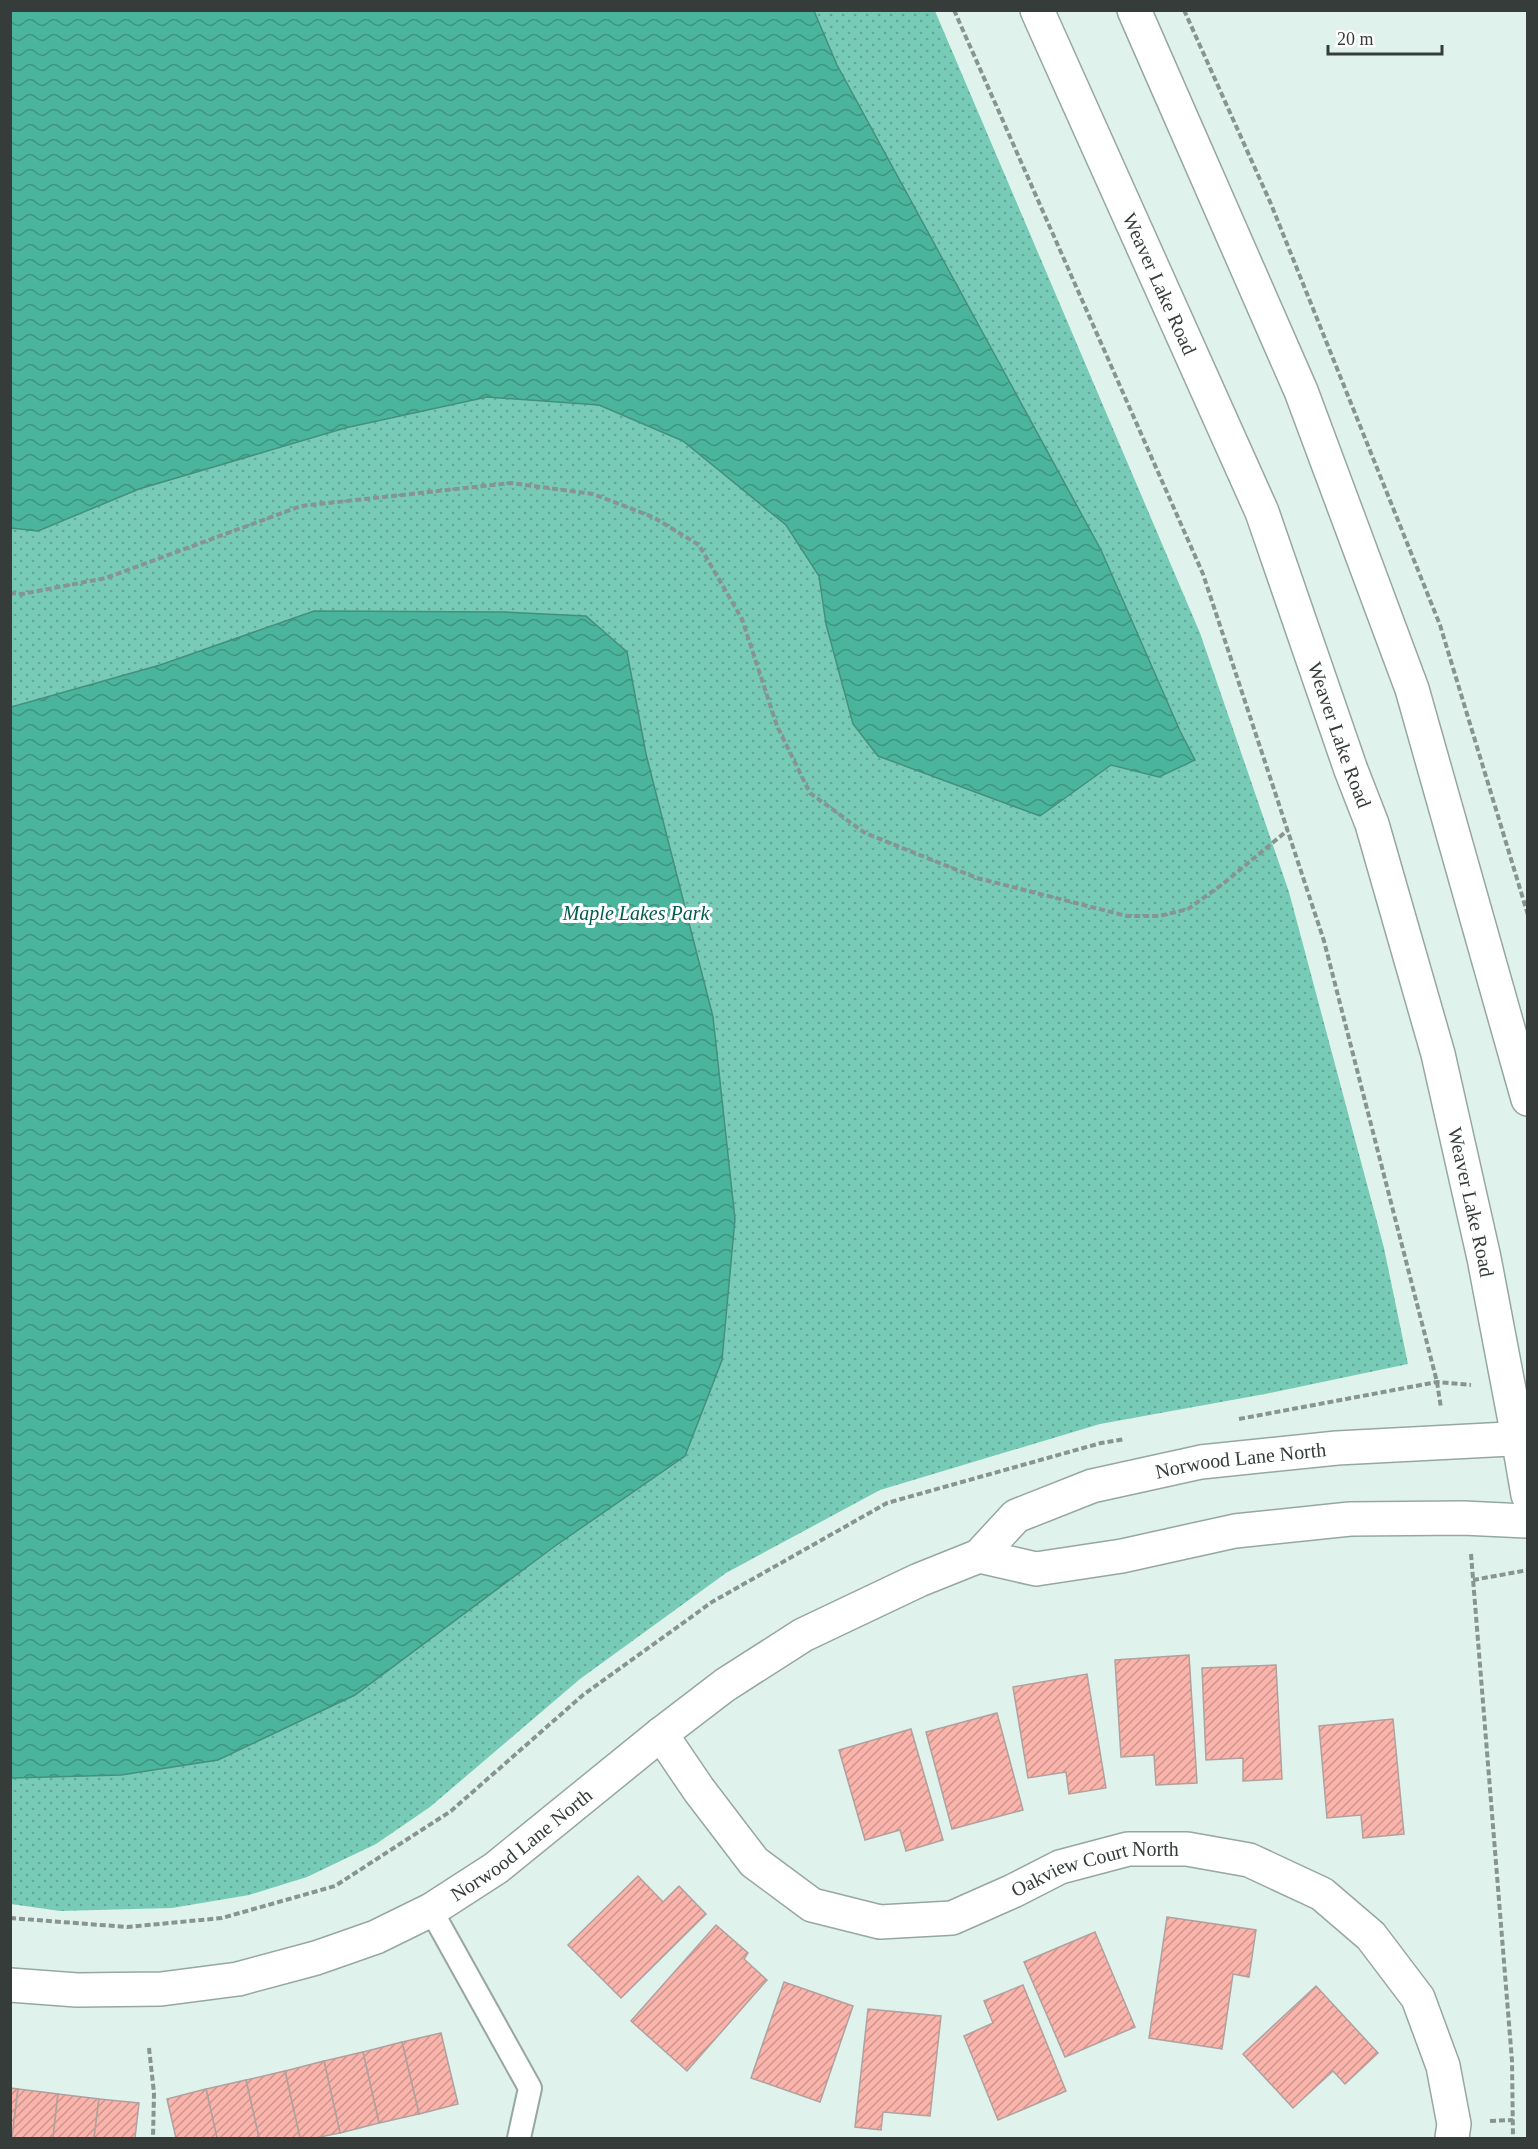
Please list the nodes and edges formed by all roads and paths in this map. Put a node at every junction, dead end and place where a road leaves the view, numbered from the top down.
1 (954, 10) edge
2 (1037, 10) edge
3 (1134, 10) edge
4 (10, 593) edge
5 (1288, 830) junction
6 (1527, 1099) edge
7 (1437, 1382) dead end
8 (1523, 1437) edge
9 (1527, 1495) edge
10 (1527, 1521) edge
11 (979, 1556) junction
12 (1527, 1570) edge
13 (661, 1734) junction
14 (431, 1910) junction
15 (10, 1985) edge
16 (149, 2048) dead end
17 (517, 2138) edge
18 (153, 2139) edge
19 (1452, 2139) edge
20 (1513, 2139) edge

1 - 5 path
2 - 8 street, Weaver Lake Road
3 - 6 street
4 - 5 path
5 - 7 path
8 - 9 street, Weaver Lake Road
8 - 11 street, Norwood Lane North
10 - 11 street
11 - 13 street, Norwood Lane North
12 - 20 path
13 - 14 street, Norwood Lane North
13 - 19 street, Oakview Court North
14 - 15 street, Norwood Lane North
14 - 17 lane
16 - 18 path

